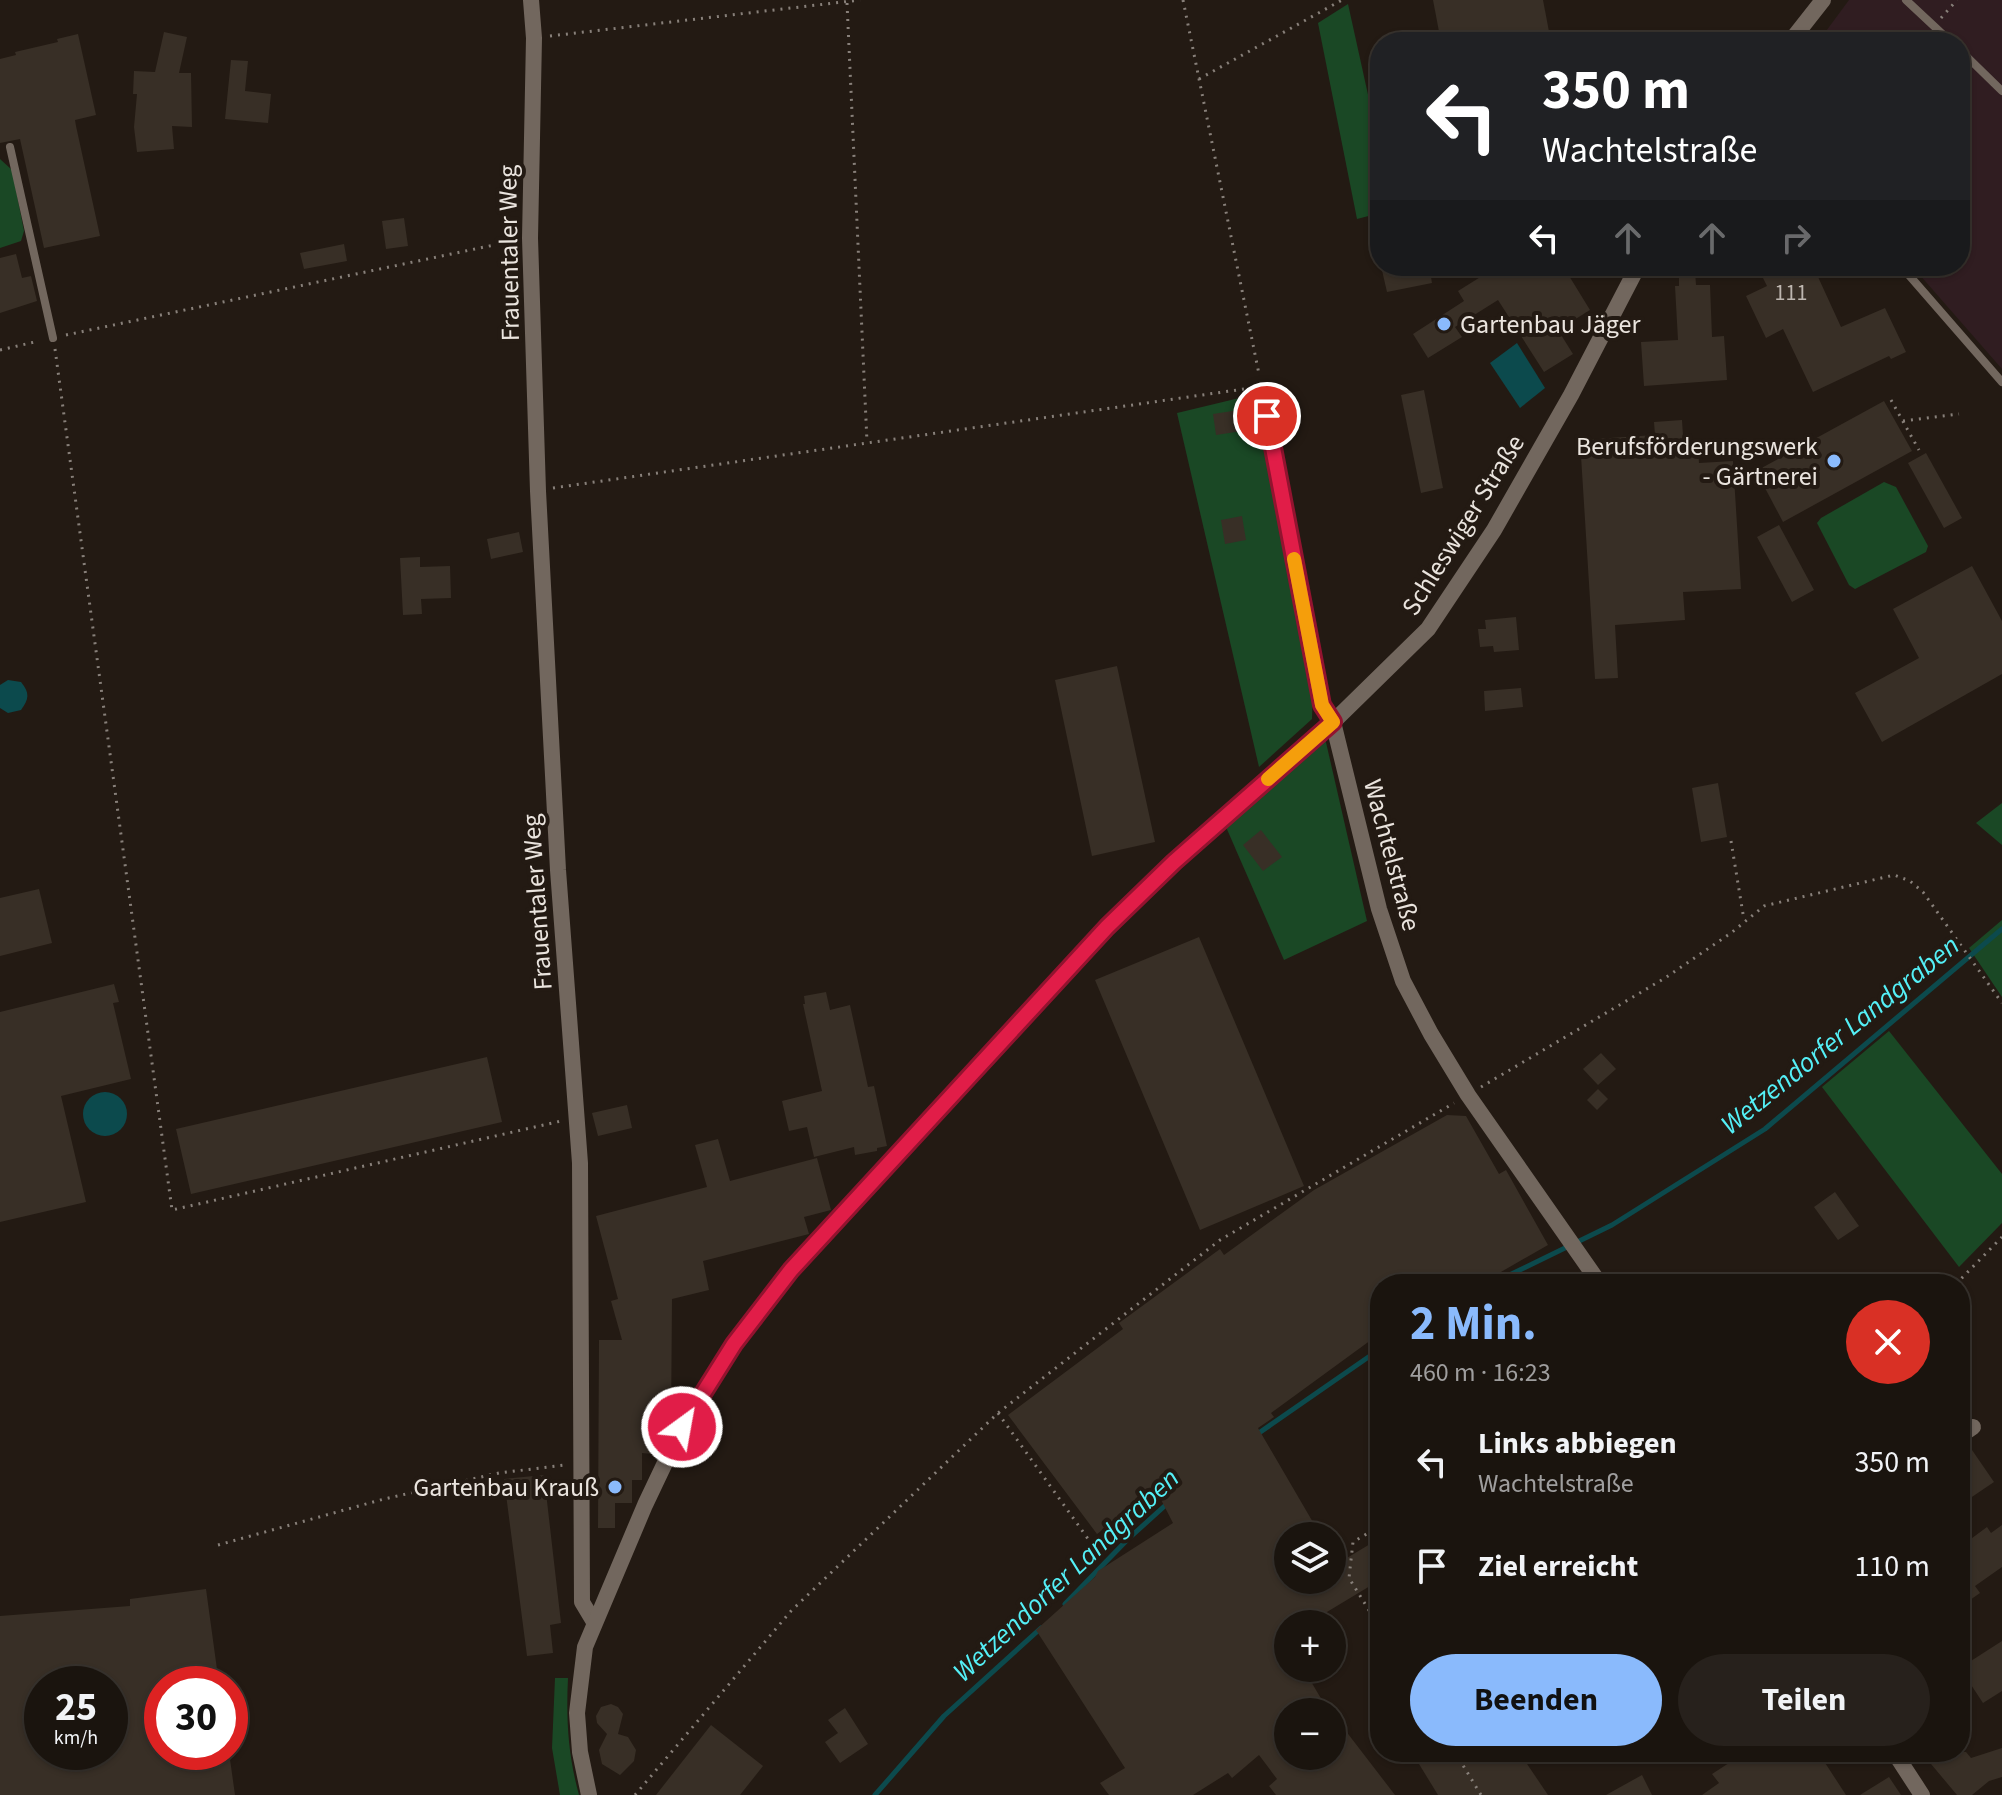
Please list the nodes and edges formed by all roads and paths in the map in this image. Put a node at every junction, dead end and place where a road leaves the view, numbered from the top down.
1 (531, 0) edge
2 (860, 0) edge
3 (1183, 0) edge
4 (1342, 0) edge
5 (1823, 0) edge
6 (1906, 0) edge
7 (1957, 0) edge
8 (847, 3) junction
9 (1934, 25) junction
10 (1798, 32) edge
11 (1941, 32) edge
12 (534, 38) junction
13 (1970, 60) edge
14 (1199, 79) junction
15 (2002, 91) edge
16 (10, 147) dead end
17 (530, 238) junction
18 (1633, 276) edge
19 (1910, 276) edge
20 (53, 338) junction
21 (0, 350) edge
22 (2002, 382) edge
23 (1262, 387) junction
24 (1891, 400) dead end
25 (1959, 414) dead end
26 (1903, 421) junction
27 (867, 443) junction
28 (1919, 450) dead end
29 (538, 491) junction
30 (1333, 722) junction
31 (1731, 841) dead end
32 (1744, 920) junction
33 (2002, 1003) edge
34 (1468, 1095) junction
35 (577, 1117) junction
36 (2002, 1237) edge
37 (1594, 1274) edge
38 (1966, 1274) edge
39 (998, 1413) junction
40 (581, 1464) junction
41 (1370, 1532) edge
42 (218, 1545) dead end
43 (1096, 1550) dead end
44 (1370, 1612) edge
45 (594, 1622) junction
46 (1461, 1762) edge
47 (1901, 1762) edge
48 (589, 1795) edge
49 (635, 1795) edge
50 (1481, 1795) edge
51 (1922, 1795) edge

1 - 12 street, Frauentaler Weg
2 - 8 path
3 - 14 path
4 - 14 path
5 - 10 street
6 - 9 lane
7 - 9 path
8 - 12 path
8 - 27 path
9 - 11 lane
12 - 17 street, Frauentaler Weg
13 - 15 lane
14 - 23 path
16 - 20 lane
17 - 20 path
17 - 29 street, Frauentaler Weg
18 - 30 street, Schleswiger Straße
19 - 22 lane
20 - 21 path
20 - 35 path
23 - 27 path
23 - 30 lane, Wachtelstraße
24 - 26 path
25 - 26 path
26 - 28 path
27 - 29 path
29 - 35 street, Frauentaler Weg
30 - 34 street, Wachtelstraße
30 - 45 street, Schleswiger Straße
31 - 32 path
32 - 33 path
32 - 34 path
34 - 37 street, Wachtelstraße
34 - 39 path
35 - 40 street, Frauentaler Weg
36 - 38 path
39 - 43 path
39 - 49 path
40 - 42 path
40 - 45 street, Frauentaler Weg
41 - 44 path
45 - 48 street
46 - 50 path
47 - 51 street

